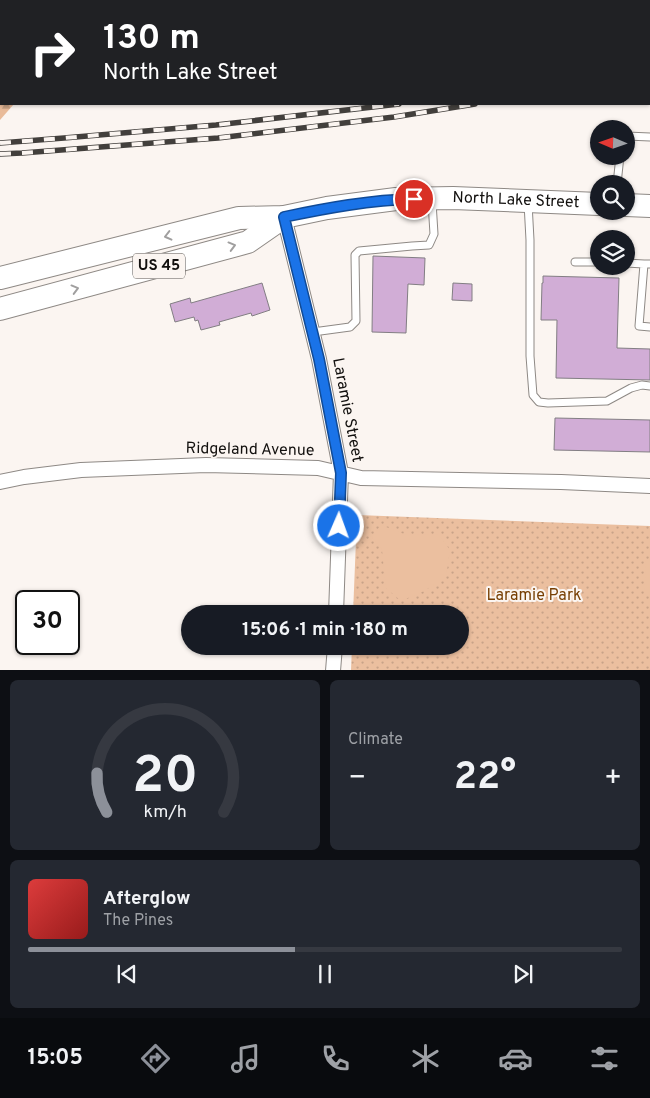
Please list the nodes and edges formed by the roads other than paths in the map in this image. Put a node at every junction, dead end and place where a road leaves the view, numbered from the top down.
1 (635, 136) edge
2 (650, 137) edge
3 (432, 198) junction
4 (528, 200) junction
5 (590, 203) edge
6 (635, 205) edge
7 (650, 206) edge
8 (284, 217) junction
9 (575, 262) dead end
10 (590, 262) edge
11 (647, 264) edge
12 (0, 278) edge
13 (0, 309) edge
14 (650, 327) edge
15 (313, 332) junction
16 (650, 386) edge
17 (341, 473) junction
18 (0, 482) edge
19 (650, 486) edge
20 (336, 605) edge
21 (334, 655) edge
22 (333, 670) edge

1 - 2 lane
3 - 4 main road, North Lake Street / US 45
3 - 8 main road, North Lake Street / US 45
3 - 15 lane
4 - 5 main road, North Lake Street / US 45
4 - 16 lane
6 - 7 main road
8 -> 12 main road, North Lake Street / US 45
13 -> 8 main road, North Lake Street / US 45
8 - 15 street, Laramie Street
9 - 10 lane
11 - 14 lane
15 - 17 street, Laramie Street
17 - 18 street, Ridgeland Avenue
17 - 19 street, Ridgeland Avenue
17 - 20 street, Laramie Street
21 - 22 street

